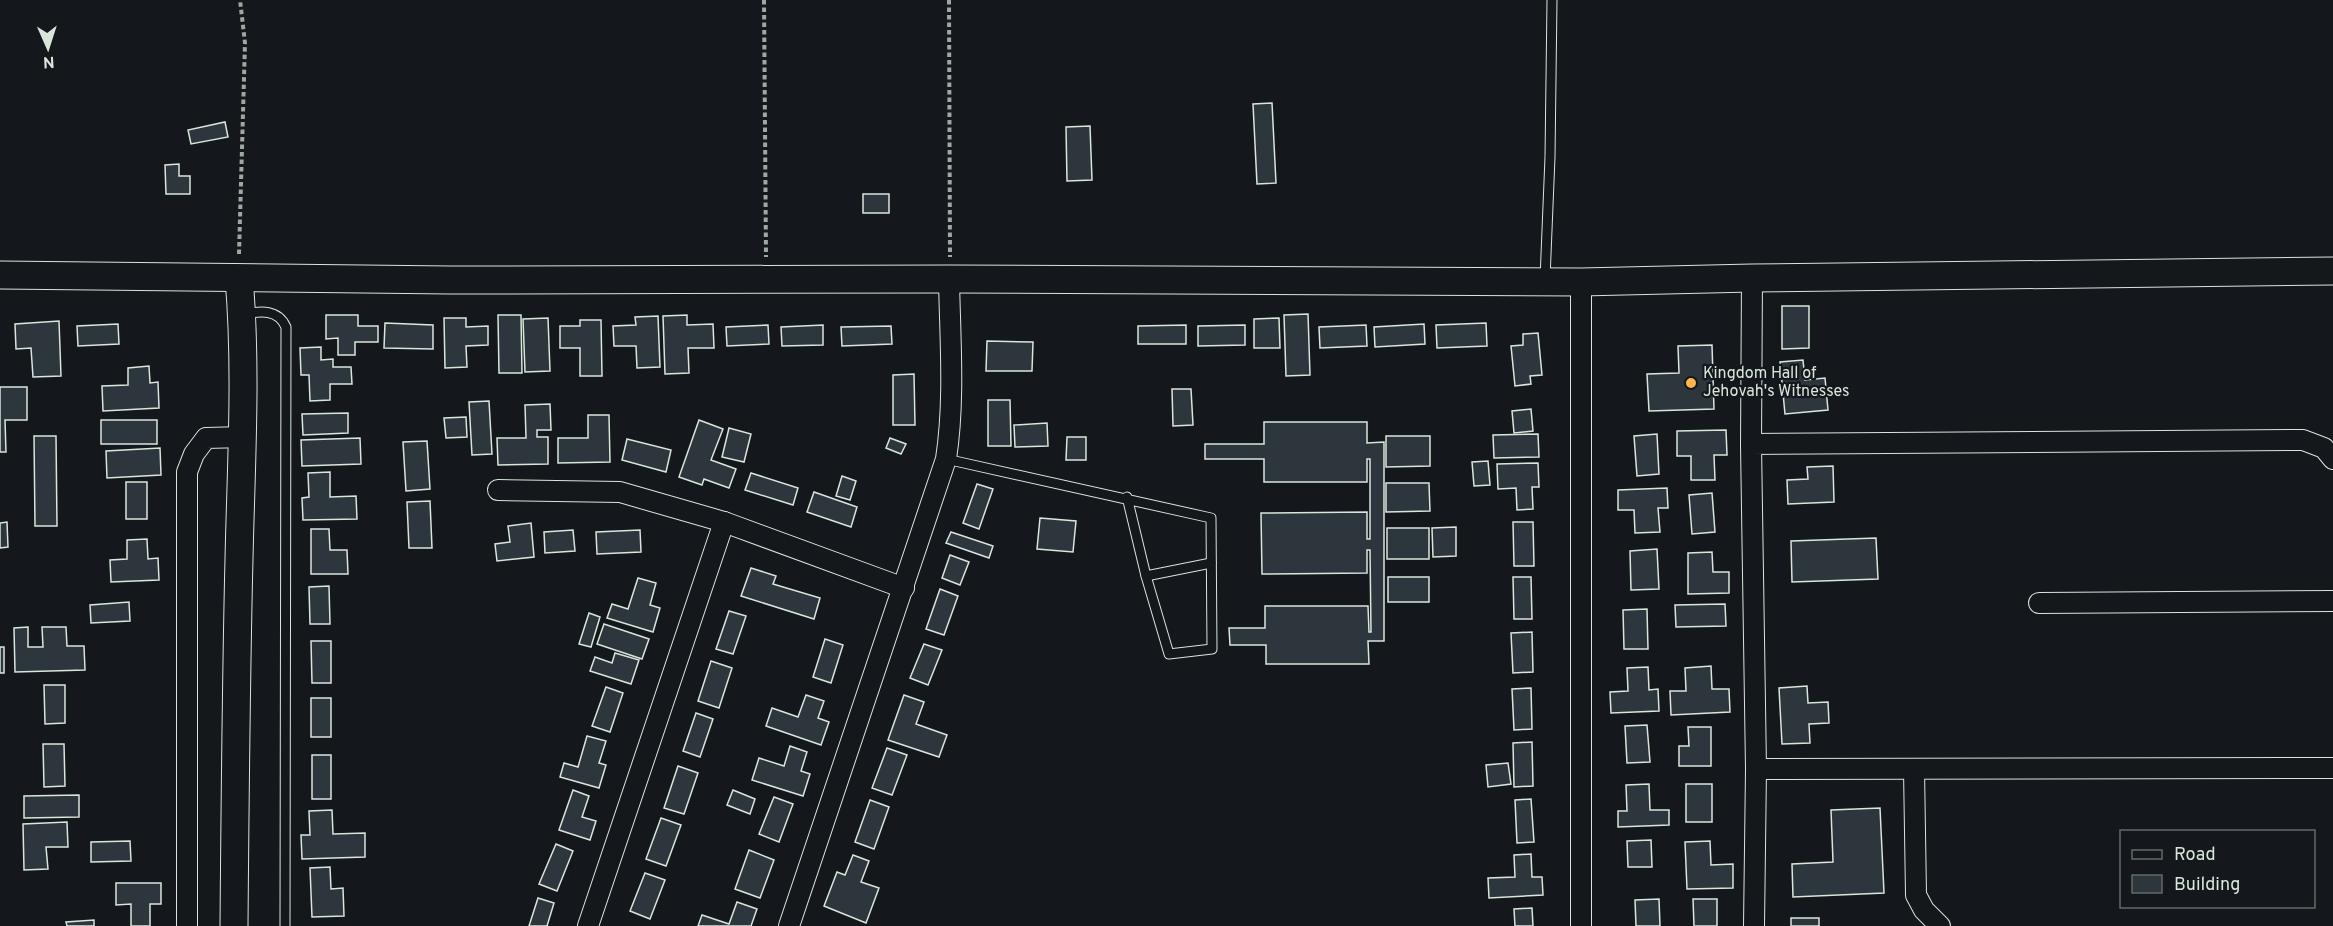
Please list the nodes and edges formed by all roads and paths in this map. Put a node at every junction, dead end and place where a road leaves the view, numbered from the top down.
1 (240, 0) edge
2 (764, 0) edge
3 (949, 0) edge
4 (1552, 0) edge
5 (2333, 271) edge
6 (0, 275) edge
7 (239, 278) junction
8 (1752, 278) junction
9 (766, 279) junction
10 (950, 279) junction
11 (1545, 282) junction
12 (1581, 282) junction
13 (242, 315) junction
14 (244, 437) junction
15 (1751, 444) junction
16 (946, 459) junction
17 (2333, 459) edge
18 (498, 490) dead end
19 (1127, 497) junction
20 (724, 522) junction
21 (1210, 563) junction
22 (1146, 576) junction
23 (904, 588) junction
24 (2333, 601) edge
25 (2039, 603) dead end
26 (2333, 768) edge
27 (1914, 769) junction
28 (1756, 770) junction
29 (187, 926) edge
30 (234, 926) edge
31 (285, 926) edge
32 (588, 926) edge
33 (789, 926) edge
34 (1581, 926) edge
35 (1754, 926) edge
36 (1940, 926) edge

1 - 7 path
2 - 9 path
3 - 10 path
4 - 11 lane
5 - 8 street
6 - 7 street
7 - 9 street
7 - 13 street
8 - 12 street
8 - 15 street
9 - 10 street
10 - 11 street
10 - 16 street
11 - 12 street
12 - 34 street
13 - 14 street
13 - 31 lane
14 - 29 street
14 - 30 street
15 - 17 street
15 - 28 street
16 - 19 lane
16 - 23 street
18 - 20 street
19 - 21 lane
19 - 22 lane
20 - 23 street
20 - 32 street
21 - 22 lane
21 - 22 lane
23 - 33 street
24 - 25 street
26 - 27 street
27 - 28 street
27 - 36 street
28 - 35 street

